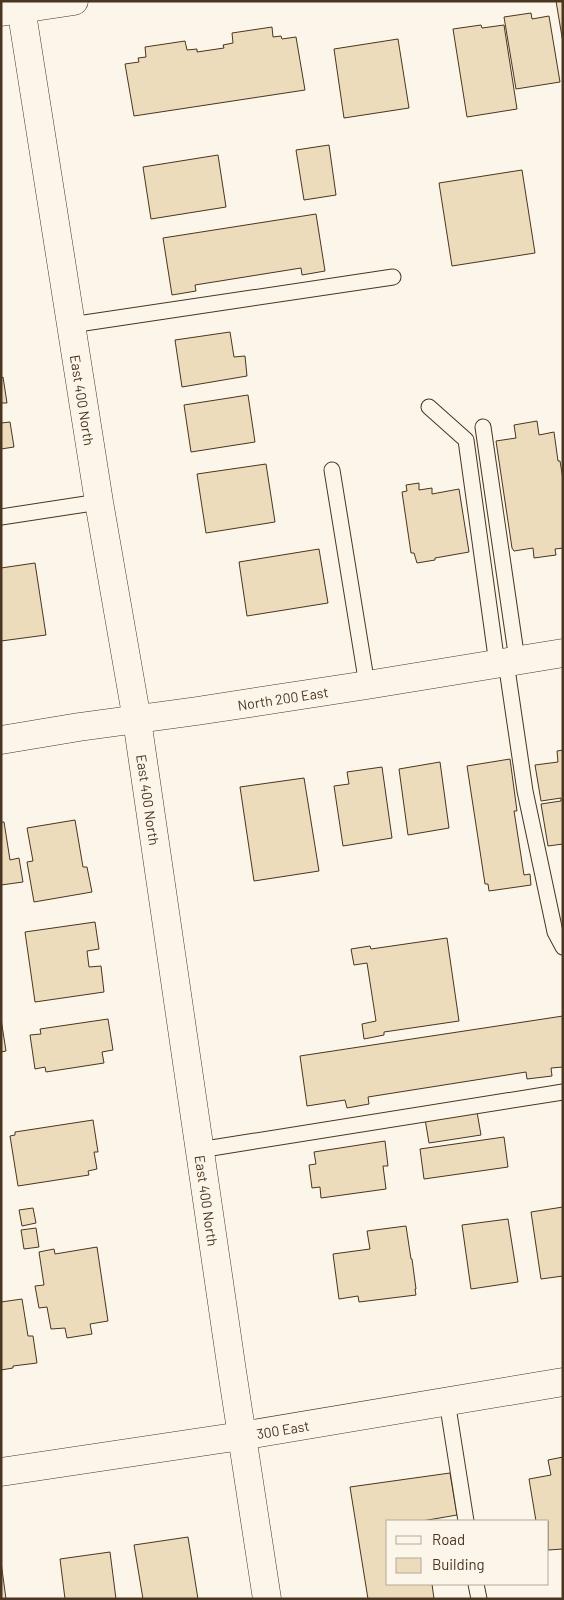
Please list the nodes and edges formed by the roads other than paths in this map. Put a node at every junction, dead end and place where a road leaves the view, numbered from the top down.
1 (74, 1) edge
2 (14, 8) edge
3 (393, 277) dead end
4 (72, 325) junction
5 (429, 408) dead end
6 (483, 427) dead end
7 (332, 470) dead end
8 (99, 502) junction
9 (1, 517) edge
10 (563, 652) edge
11 (507, 662) junction
12 (367, 685) junction
13 (137, 720) junction
14 (1, 740) edge
15 (563, 947) edge
16 (563, 1092) edge
17 (199, 1150) junction
18 (563, 1382) edge
19 (447, 1401) junction
20 (241, 1436) junction
21 (1, 1472) edge
22 (466, 1520) edge
23 (476, 1585) edge
24 (267, 1599) edge
25 (479, 1599) edge

1 - 2 street
2 - 4 street, East 400 North
3 - 4 lane
4 - 8 street, East 400 North
5 - 11 lane
6 - 11 lane
7 - 12 lane
8 - 9 lane
8 - 13 street, East 400 North
10 - 11 street, North 200 East
11 - 12 street, North 200 East
11 - 15 lane
12 - 13 street, North 200 East
13 - 14 street, North 200 East
13 - 17 street, East 400 North
16 - 17 lane
17 - 20 street, East 400 North
18 - 19 street, 300 East
19 - 20 street, 300 East
19 - 22 lane
20 - 21 street, 300 East
20 - 24 street, East 400 North
23 - 25 lane

